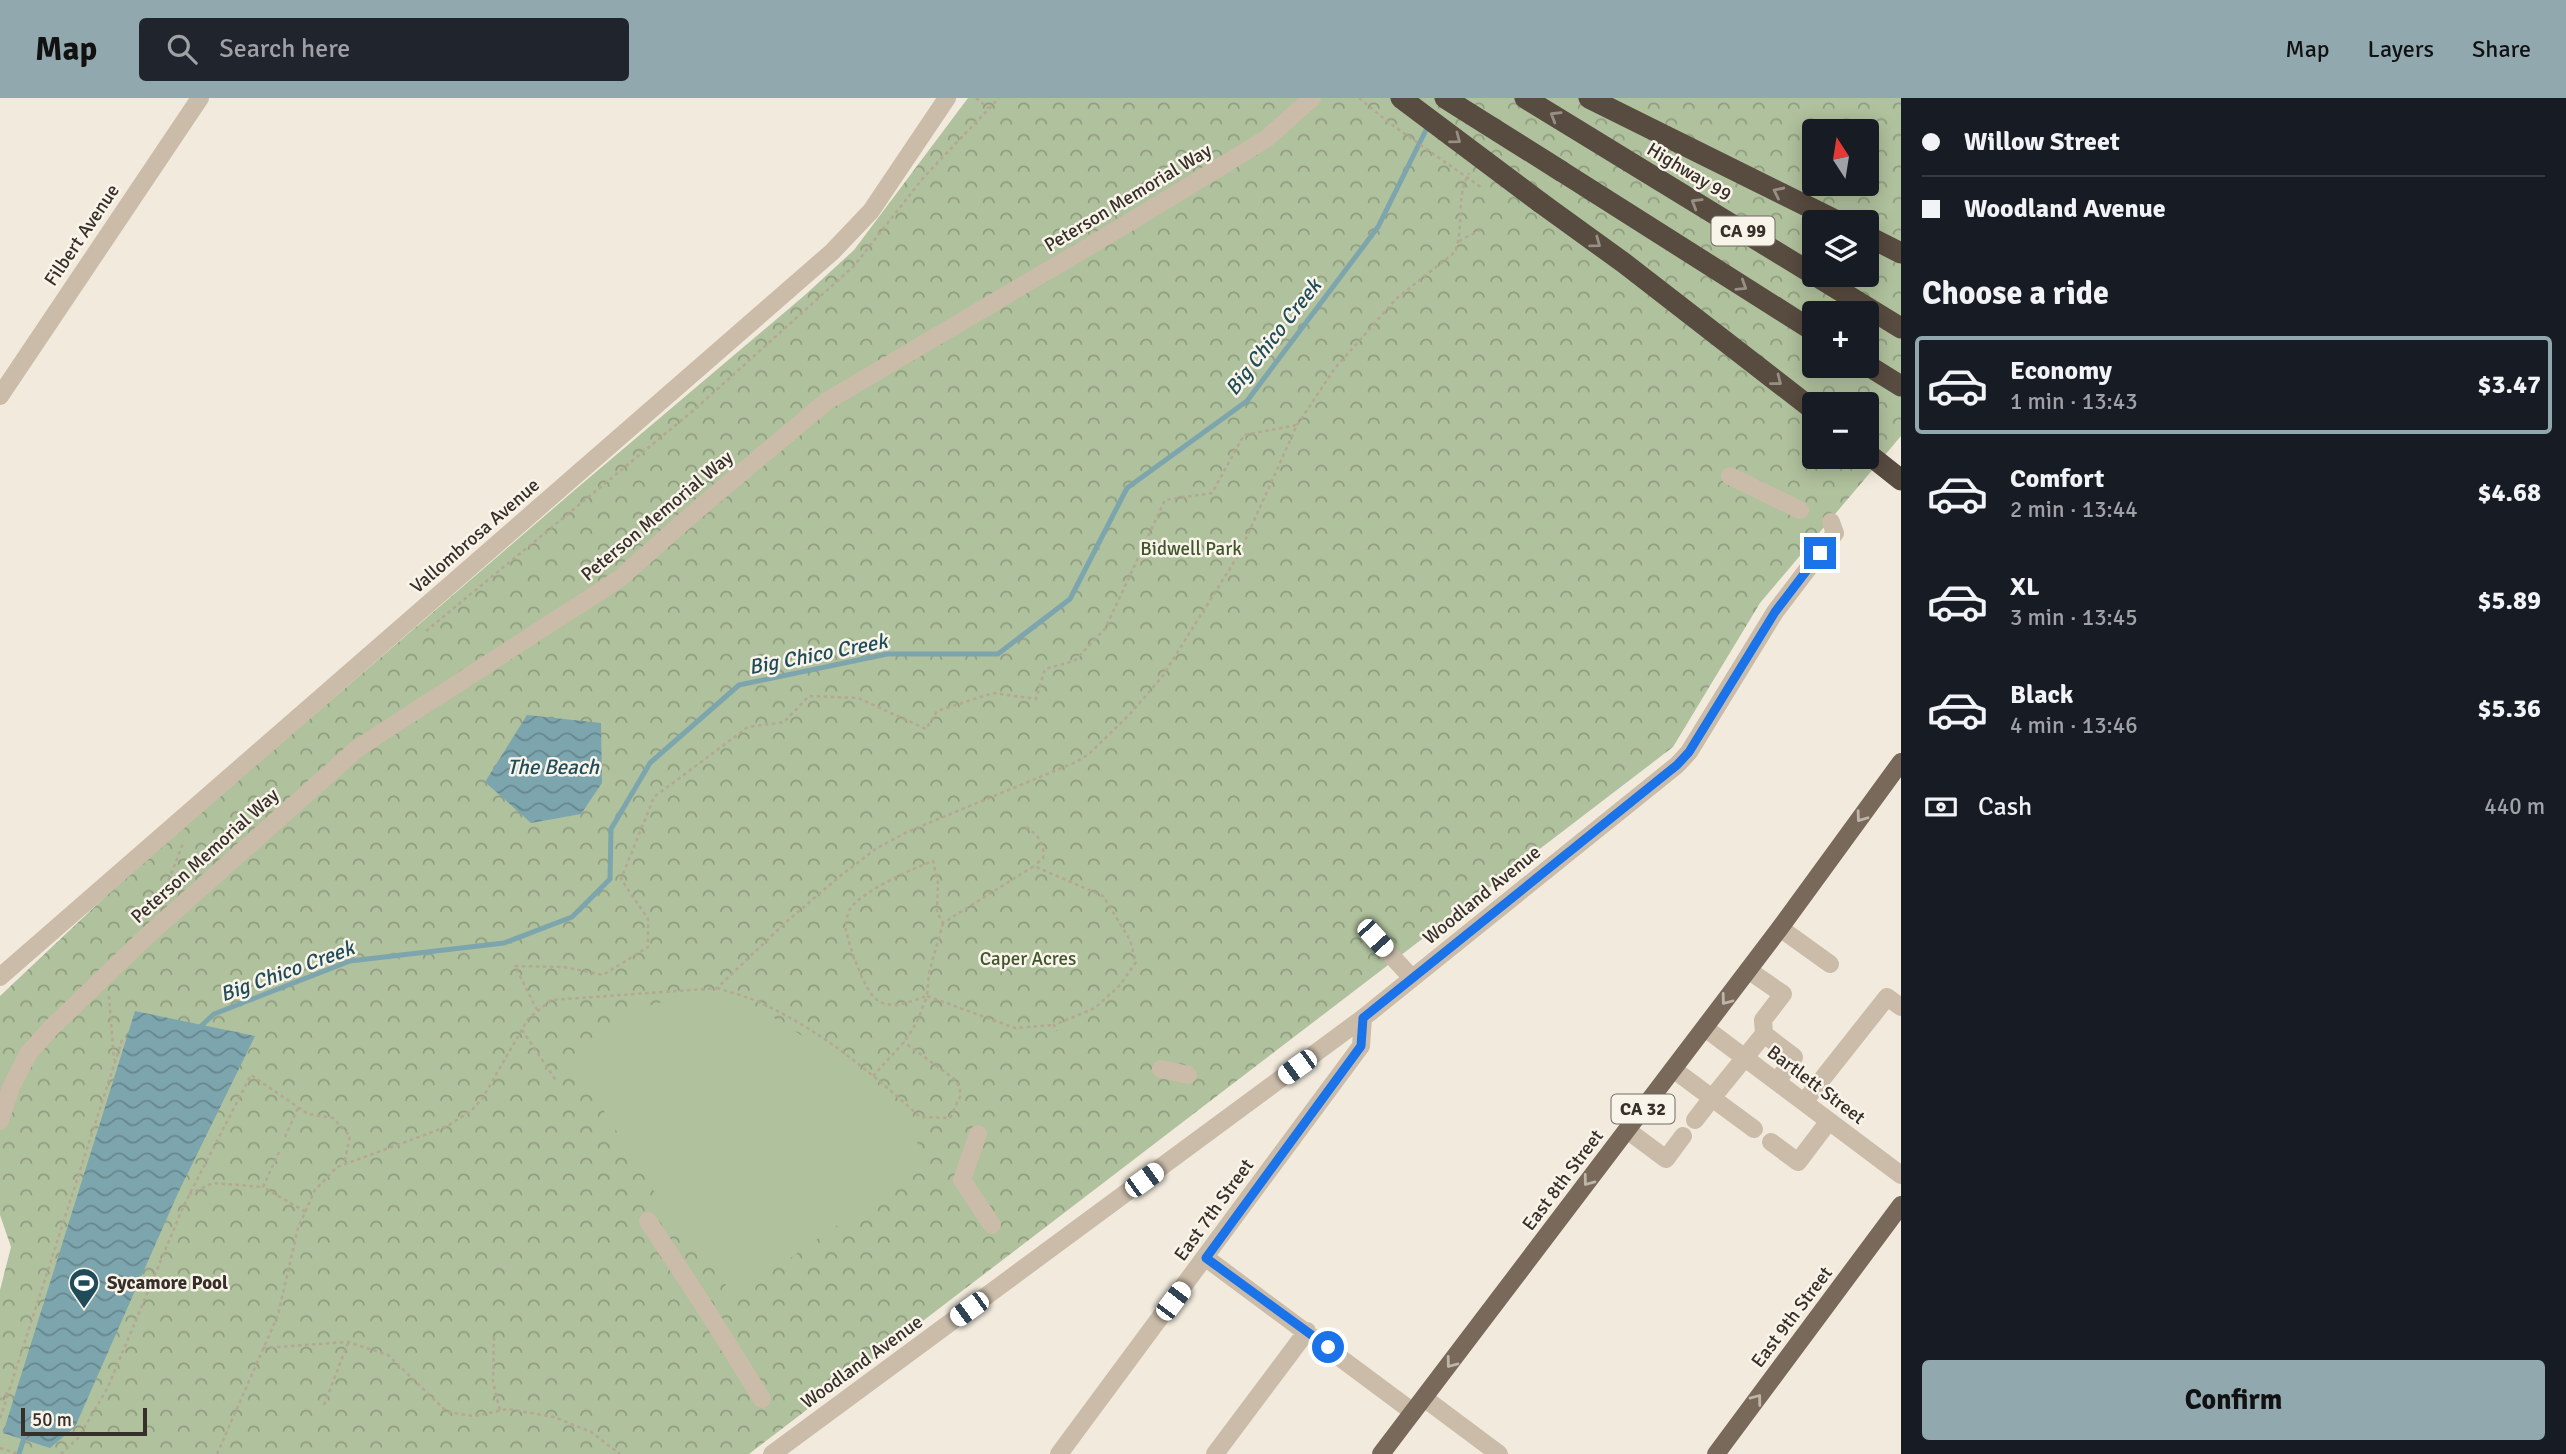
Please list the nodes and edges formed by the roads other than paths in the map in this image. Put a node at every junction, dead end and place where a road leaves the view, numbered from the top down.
1 (199, 98) edge
2 (947, 98) edge
3 (1312, 98) edge
4 (1401, 98) edge
5 (1445, 98) edge
6 (1525, 98) edge
7 (1598, 102) edge
8 (1815, 210) edge
9 (1879, 242) edge
10 (1901, 253) edge
11 (1802, 324) edge
12 (1901, 328) edge
13 (1879, 372) edge
14 (1901, 386) edge
15 (0, 396) edge
16 (1802, 401) edge
17 (1879, 463) edge
18 (1730, 477) dead end
19 (1901, 480) edge
20 (1800, 510) dead end
21 (1831, 522) dead end
22 (1901, 762) edge
23 (1780, 929) junction
24 (1375, 938) dead end
25 (1830, 964) dead end
26 (1748, 970) junction
27 (0, 977) edge
28 (1412, 978) junction
29 (1901, 1007) edge
30 (1363, 1018) junction
31 (1705, 1028) junction
32 (1764, 1034) junction
33 (1745, 1057) junction
34 (1161, 1069) dead end
35 (1673, 1069) junction
36 (1188, 1075) dead end
37 (1777, 1082) junction
38 (1712, 1098) junction
39 (1804, 1102) junction
40 (1695, 1120) dead end
41 (0, 1121) edge
42 (1829, 1121) junction
43 (1754, 1129) dead end
44 (1627, 1130) junction
45 (978, 1134) dead end
46 (1683, 1136) dead end
47 (1771, 1142) dead end
48 (1901, 1175) edge
49 (1901, 1205) edge
50 (648, 1221) dead end
51 (992, 1225) dead end
52 (1206, 1258) junction
53 (1307, 1331) junction
54 (762, 1399) dead end
55 (1418, 1405) junction
56 (772, 1454) edge
57 (1059, 1454) edge
58 (1215, 1454) edge
59 (1381, 1454) edge
60 (1499, 1454) edge
61 (1716, 1454) edge

1 - 15 street, Filbert Avenue
2 - 27 street, Vallombrosa Avenue
3 - 41 street, Peterson Memorial Way
4 -> 16 highway, bridge
5 -> 11 highway, CA 99, bridge
12 -> 6 highway, Highway 99 / CA 99
8 -> 7 highway
9 - 10 highway
13 - 14 highway
17 - 19 highway
18 - 20 street
21 - 28 street, Woodland Avenue
22 -> 23 main road, East 8th Street / CA 32
23 - 25 street
23 - 26 main road, East 8th Street / CA 32
24 - 28 street
26 -> 31 main road, East 8th Street / CA 32
26 - 32 street
28 - 30 street, Woodland Avenue
29 - 39 street
30 - 52 street, East 7th Street
30 - 56 street, Woodland Avenue
31 - 33 street, Bartlett Street
31 - 35 main road, East 8th Street / CA 32
32 - 33 street
32 - 37 street
33 - 37 street, Bartlett Street
33 - 38 street
34 - 36 street
35 - 38 street
35 - 44 main road, East 8th Street / CA 32
37 - 39 street, Bartlett Street
38 - 40 street
38 - 43 street
39 - 42 street, Bartlett Street
42 - 47 street
42 - 48 street, Bartlett Street
44 - 46 street
44 -> 55 main road, East 8th Street / CA 32
45 - 51 street
61 -> 49 main road, East 9th Street
50 - 54 street
52 - 53 street
52 - 57 street, East 7th Street
53 - 55 street
53 - 58 street
55 - 59 main road, East 8th Street / CA 32
55 - 60 street

